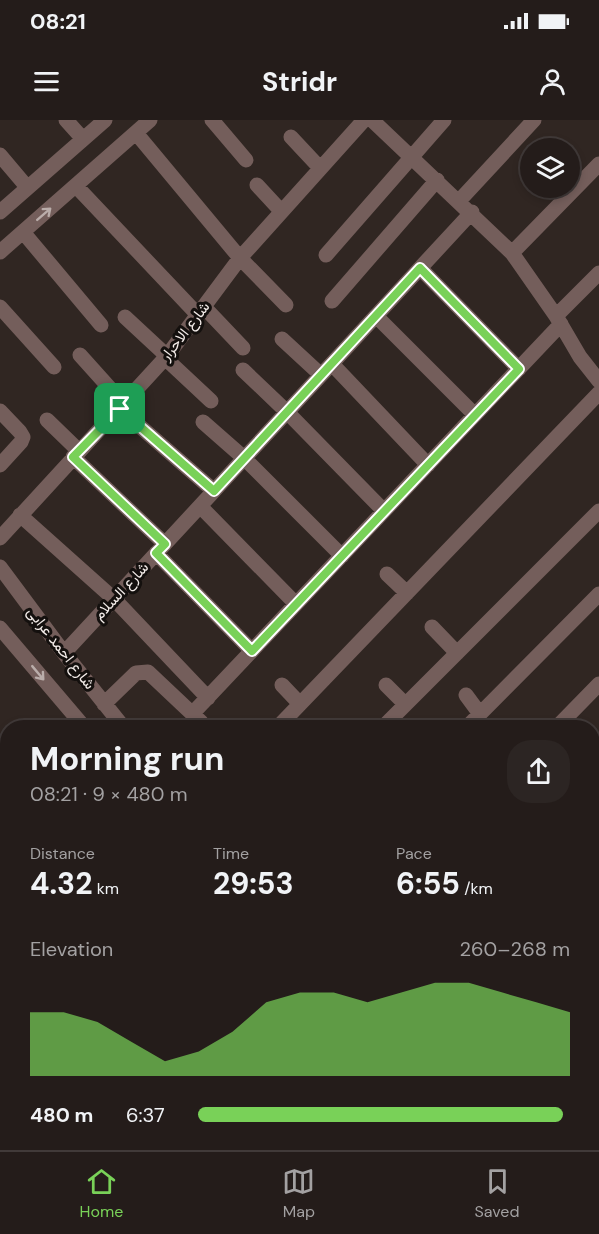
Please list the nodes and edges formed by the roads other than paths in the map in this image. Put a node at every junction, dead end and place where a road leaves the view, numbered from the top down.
1 (66, 120) edge
2 (105, 120) edge
3 (150, 120) edge
4 (212, 120) edge
5 (364, 120) edge
6 (372, 120) edge
7 (444, 120) edge
8 (534, 120) edge
9 (136, 133) junction
10 (291, 137) dead end
11 (82, 139) junction
12 (0, 155) edge
13 (411, 156) junction
14 (246, 160) dead end
15 (599, 164) edge
16 (320, 168) junction
17 (437, 180) junction
18 (257, 185) dead end
19 (76, 186) junction
20 (27, 188) junction
21 (459, 201) junction
22 (281, 211) junction
23 (0, 212) edge
24 (472, 212) junction
25 (23, 232) junction
26 (0, 252) edge
27 (512, 253) junction
28 (326, 255) dead end
29 (240, 258) junction
30 (420, 268) junction
31 (599, 273) edge
32 (332, 301) dead end
33 (286, 305) dead end
34 (0, 307) edge
35 (201, 311) junction
36 (376, 316) junction
37 (125, 317) dead end
38 (558, 320) junction
39 (100, 325) dead end
40 (282, 339) dead end
41 (243, 348) dead end
42 (80, 355) dead end
43 (166, 357) junction
44 (332, 364) junction
45 (54, 368) dead end
46 (519, 369) junction
47 (243, 370) dead end
48 (321, 375) junction
49 (599, 381) edge
50 (599, 393) edge
51 (211, 401) dead end
52 (122, 406) junction
53 (0, 411) edge
54 (287, 412) junction
55 (476, 415) junction
56 (47, 420) dead end
57 (203, 422) dead end
58 (76, 454) junction
59 (244, 458) junction
60 (0, 465) edge
61 (428, 465) junction
62 (214, 491) junction
63 (200, 506) junction
64 (384, 511) junction
65 (599, 511) edge
66 (20, 515) junction
67 (0, 538) edge
68 (160, 549) junction
69 (342, 556) junction
70 (0, 567) edge
71 (387, 574) dead end
72 (407, 593) junction
73 (599, 594) edge
74 (114, 599) junction
75 (296, 604) junction
76 (432, 627) dead end
77 (0, 628) edge
78 (252, 651) junction
79 (458, 652) junction
80 (64, 653) junction
81 (599, 684) edge
82 (282, 685) dead end
83 (386, 685) dead end
84 (466, 695) dead end
85 (208, 698) junction
86 (104, 704) junction
87 (300, 704) junction
88 (405, 704) junction
89 (192, 714) junction
90 (480, 714) junction
91 (78, 720) edge
92 (117, 720) edge
93 (197, 720) edge
94 (285, 720) edge
95 (390, 720) edge
96 (474, 720) edge
97 (564, 720) edge

1 - 11 street
2 - 11 street
3 - 9 street
4 - 14 street
5 - 16 street, شارع الاحرار
6 - 13 street
7 - 13 street
8 - 21 street
9 - 19 street
9 - 29 street
10 - 16 street
11 - 20 street
12 - 20 street
13 - 17 street
13 - 28 street
15 - 27 street
16 - 22 street, شارع الاحرار
17 - 21 street
17 - 32 street
18 - 22 street
25 -> 19 street
19 - 35 street
20 - 23 street
21 - 24 street
22 - 29 street, شارع الاحرار
24 - 27 street
24 - 30 street, شارع السلام
25 - 26 street
25 - 39 street
27 - 38 street
29 - 33 street
29 - 35 street, شارع الاحرار
30 - 36 street, شارع السلام
30 - 46 street
31 - 38 street
34 - 45 street
35 - 41 street
35 - 43 street, شارع الاحرار
36 - 44 street, شارع السلام
36 - 55 street
37 - 43 street
38 - 46 street
38 - 49 street
40 - 48 street
42 - 52 street
43 - 51 street
43 - 52 street, شارع الاحرار
44 - 48 street, شارع السلام
44 - 61 street
46 - 55 street
47 - 54 street
48 - 54 street, شارع السلام
50 - 72 street
52 - 58 street, شارع الاحرار
52 - 62 street
53 - 60 street
54 - 59 street, شارع السلام
54 - 64 street
55 - 61 street
56 - 58 street
57 - 59 street
58 - 66 street, شارع الاحرار
58 - 68 street
59 - 62 street, شارع السلام
59 - 69 street
61 - 64 street
62 - 63 street, شارع السلام
63 - 68 street, شارع السلام
63 - 75 street
64 - 69 street
65 - 79 street
66 - 67 street, شارع الاحرار
66 - 74 street
68 - 74 street, شارع السلام
68 - 78 street
69 - 75 street
70 - 80 street, شارع احمد عرابى
71 - 72 street
72 - 87 street
73 - 90 street
74 - 80 street, شارع السلام
74 - 85 street
75 - 78 street
76 - 79 street
77 -> 91 street, شارع احمد عرابى
78 - 85 street
79 - 88 street
80 - 86 street, شارع احمد عرابى
81 - 97 street
82 - 87 street
83 - 88 street
84 - 90 street
85 - 89 street
86 - 89 street
86 - 92 street, شارع احمد عرابى
87 - 94 street
88 - 95 street
89 - 93 street
90 - 96 street

